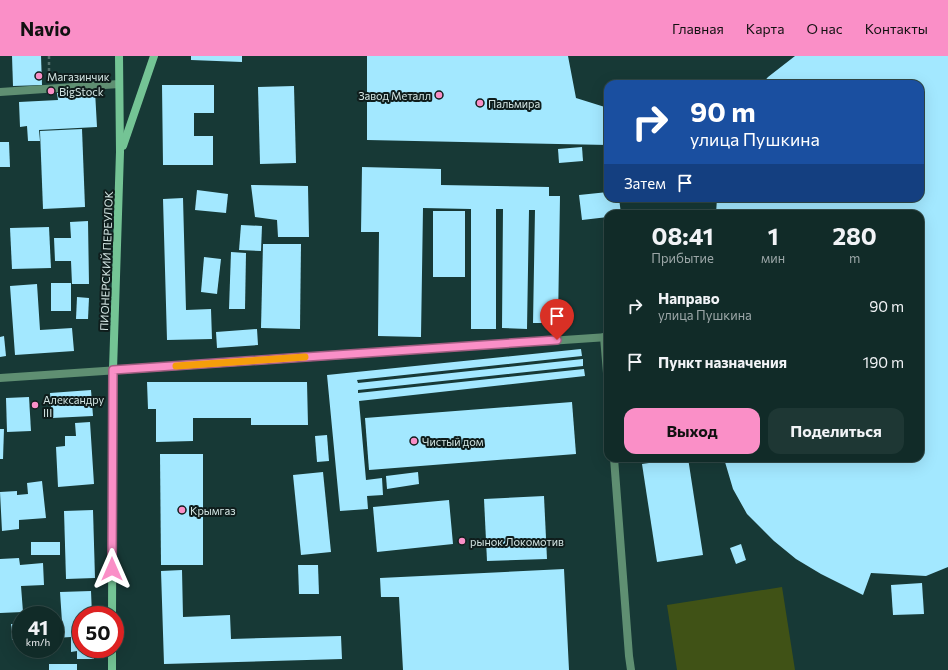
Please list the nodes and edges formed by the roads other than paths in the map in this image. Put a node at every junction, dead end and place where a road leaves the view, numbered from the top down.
1 (119, 56) edge
2 (154, 56) edge
3 (119, 84) junction
4 (0, 92) edge
5 (120, 152) junction
6 (604, 337) edge
7 (113, 370) junction
8 (0, 378) edge
9 (614, 462) edge
10 (112, 606) edge
11 (112, 658) edge
12 (112, 670) edge
13 (631, 670) edge

1 - 3 main road, ПИОНЕРСКИЙ ПЕРЕУЛОК
2 - 5 main road, ПИОНЕРСКИЙ ПЕРЕУЛОК
3 - 4 street
3 - 5 main road, ПИОНЕРСКИЙ ПЕРЕУЛОК
5 - 7 main road, ПИОНЕРСКИЙ ПЕРЕУЛОК
6 - 7 street
7 - 8 street
7 - 10 main road, ПИОНЕРСКИЙ ПЕРЕУЛОК
9 - 13 street
11 - 12 main road

